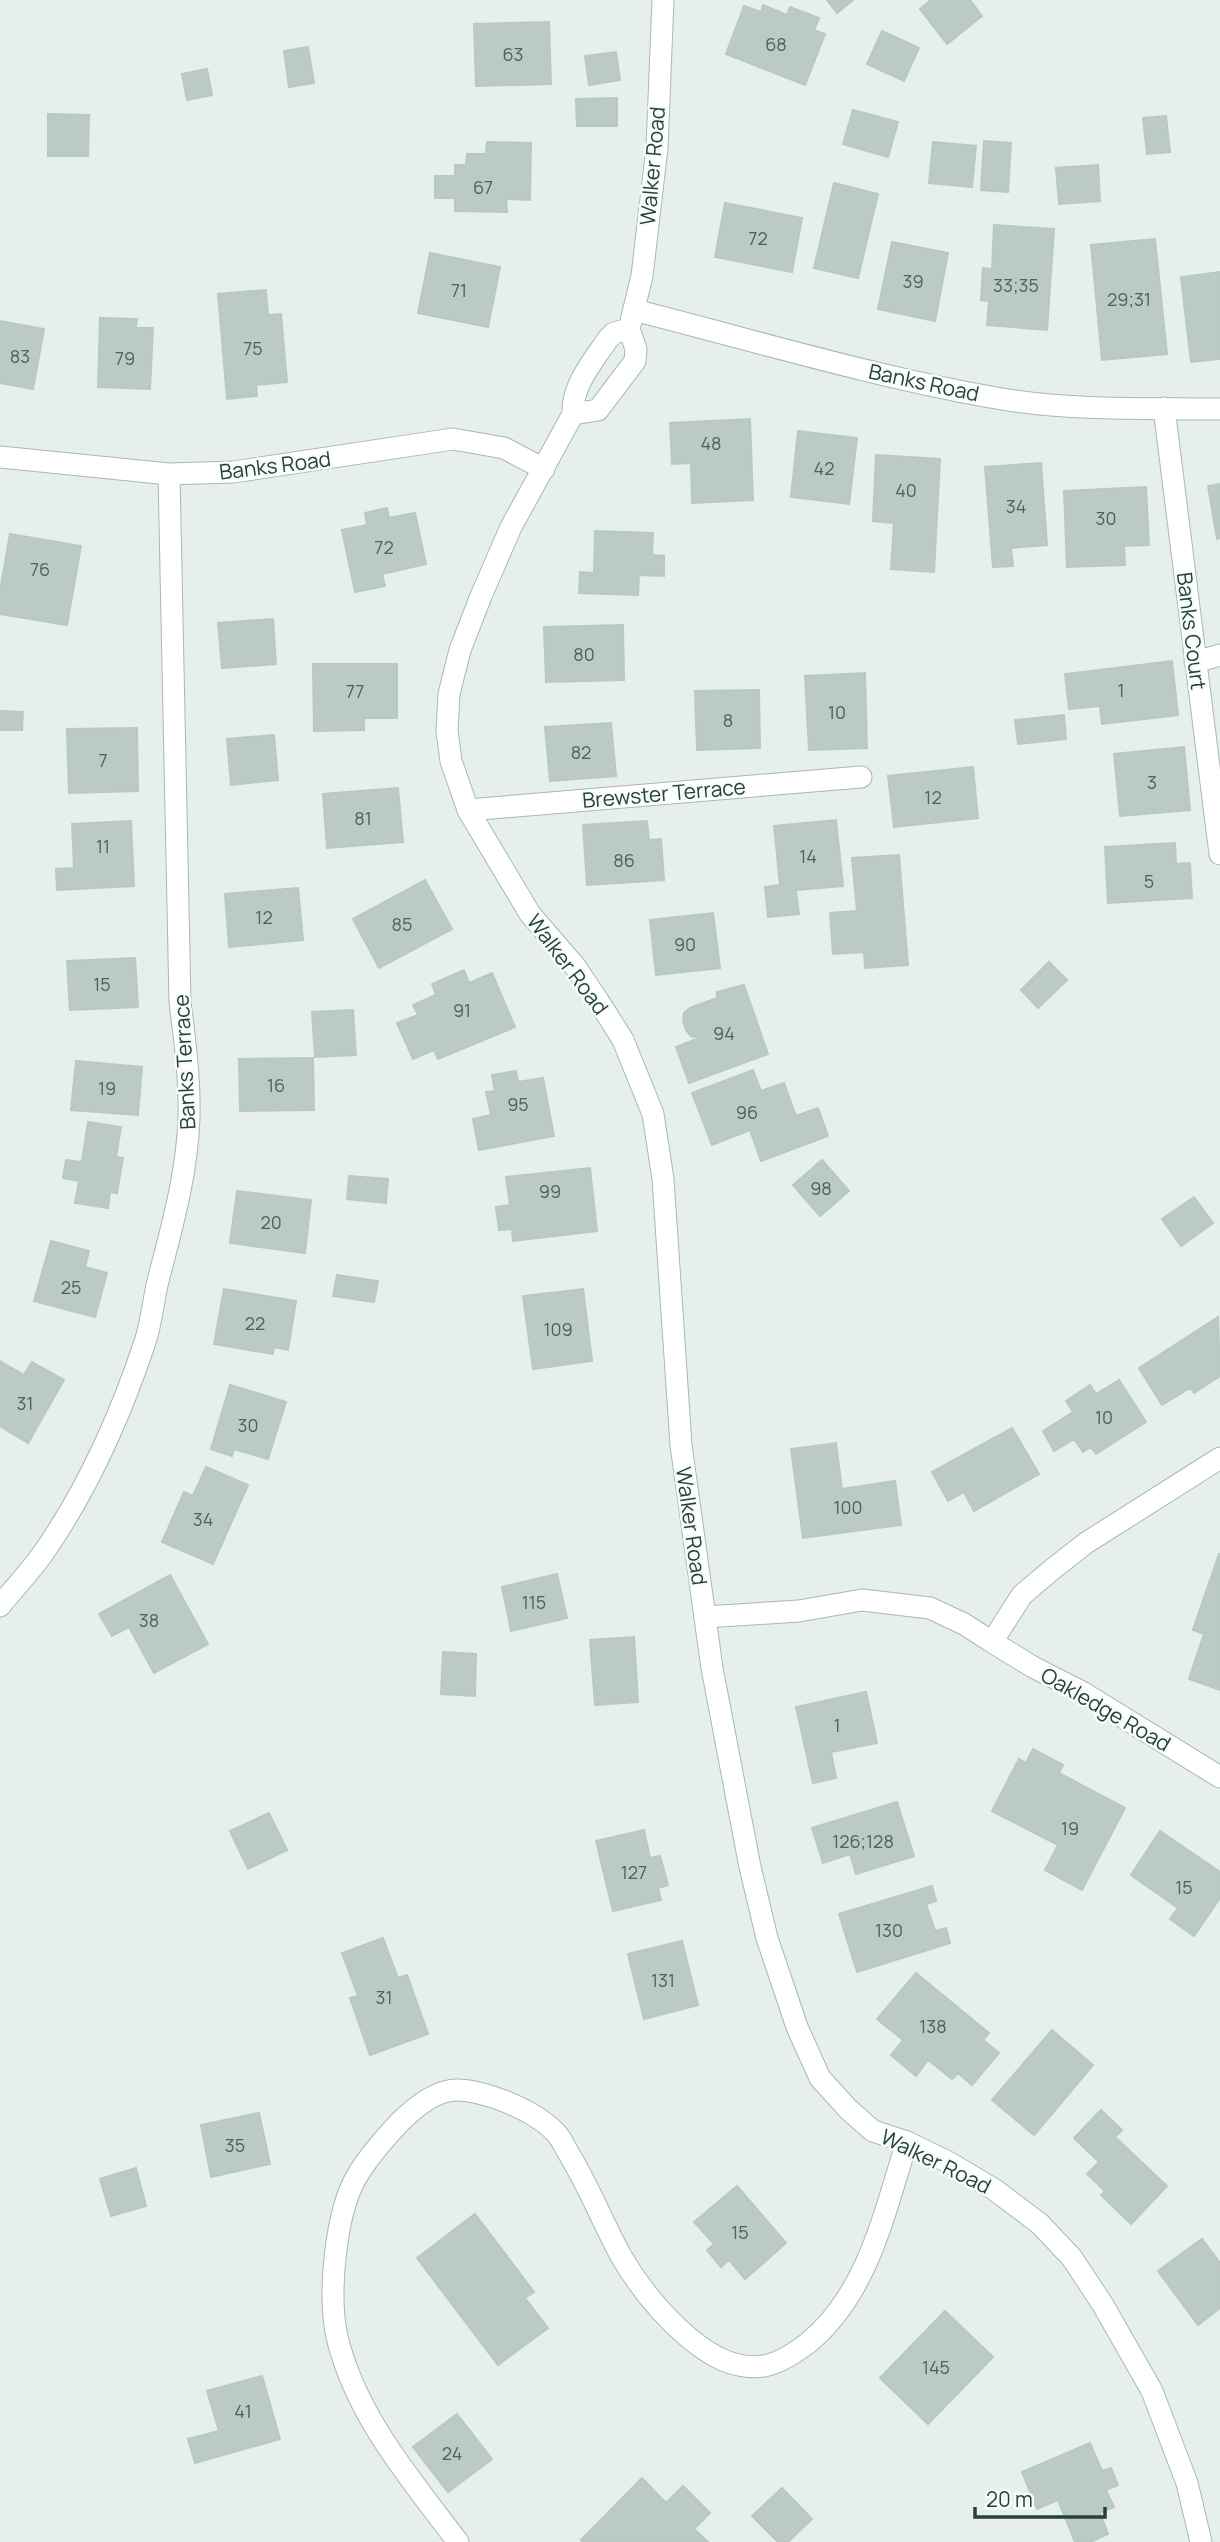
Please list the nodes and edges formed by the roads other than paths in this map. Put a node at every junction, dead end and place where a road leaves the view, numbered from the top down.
1 (663, 0) edge
2 (632, 320) junction
3 (1164, 408) junction
4 (1220, 409) edge
5 (573, 414) junction
6 (0, 457) edge
7 (544, 469) junction
8 (169, 474) junction
9 (1220, 655) edge
10 (1195, 662) junction
11 (861, 777) dead end
12 (467, 810) junction
13 (1220, 854) edge
14 (1220, 1458) edge
15 (0, 1606) edge
16 (705, 1617) junction
17 (992, 1642) junction
18 (1220, 1777) edge
19 (907, 2142) junction
20 (458, 2542) edge
21 (1202, 2542) edge

1 - 2 street, Walker Road
2 - 3 street, Banks Road
2 - 5 street, Walker Road
2 - 5 street, Walker Road
3 - 4 street, Banks Road
3 - 10 street, Banks Court
5 - 7 street, Walker Road
6 - 8 street, Banks Road
7 - 8 street, Banks Road
7 - 12 street, Walker Road
8 - 15 street, Banks Terrace
9 - 10 street
10 - 13 street, Banks Court
11 - 12 street, Brewster Terrace
12 - 16 street, Walker Road
14 - 17 street
16 - 17 street, Oakledge Road
16 - 19 street, Walker Road
17 - 18 street, Oakledge Road
19 - 20 street
19 - 21 street, Walker Road

